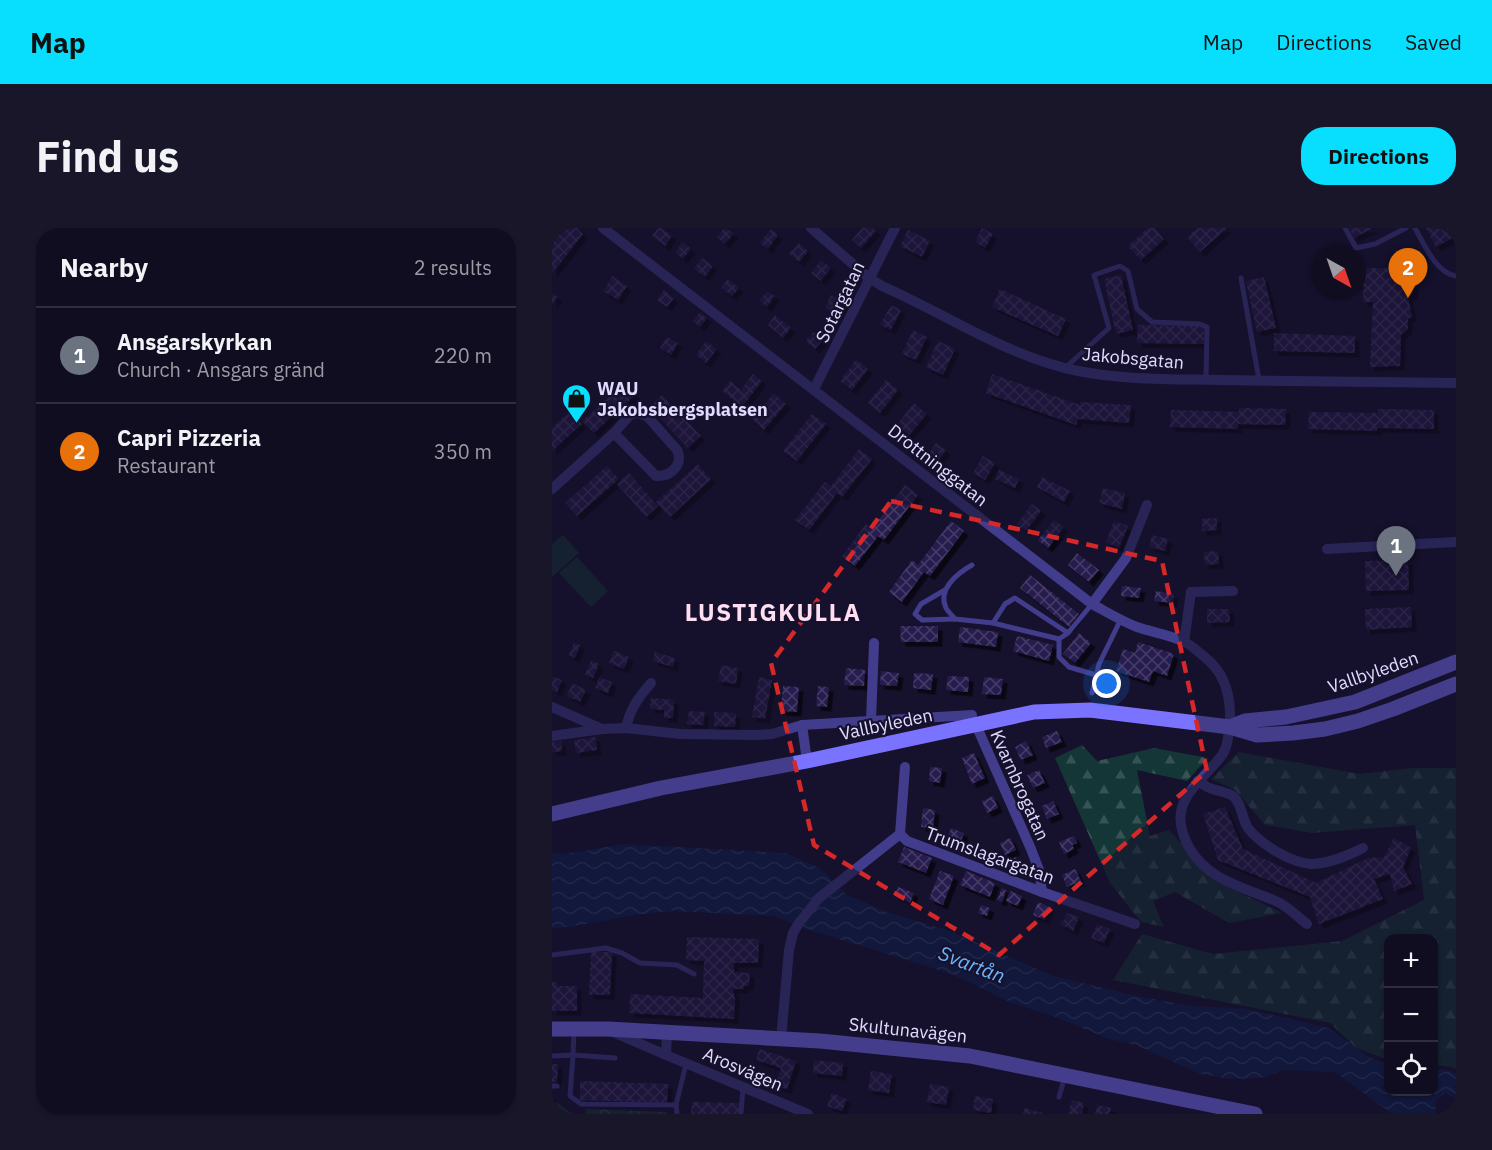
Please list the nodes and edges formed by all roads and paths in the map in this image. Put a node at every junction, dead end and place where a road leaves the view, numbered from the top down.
1 (603, 228) edge
2 (811, 228) edge
3 (895, 228) edge
4 (1346, 228) edge
5 (1406, 228) edge
6 (1415, 228) edge
7 (1456, 276) edge
8 (869, 278) junction
9 (1240, 278) dead end
10 (1065, 368) junction
11 (1206, 379) junction
12 (1259, 380) junction
13 (1456, 383) edge
14 (814, 389) junction
15 (614, 433) junction
16 (552, 489) edge
17 (1147, 505) dead end
18 (1456, 542) edge
19 (1327, 549) dead end
20 (972, 565) dead end
21 (945, 590) junction
22 (1233, 591) dead end
23 (1092, 604) junction
24 (956, 619) junction
25 (1121, 620) junction
26 (993, 623) junction
27 (1068, 633) junction
28 (1059, 639) junction
29 (1184, 642) junction
30 (874, 643) dead end
31 (1456, 662) edge
32 (1096, 675) junction
33 (651, 683) dead end
34 (1456, 684) edge
35 (1092, 693) dead end
36 (552, 706) edge
37 (974, 720) junction
38 (871, 721) junction
39 (802, 725) junction
40 (1230, 727) junction
41 (626, 728) junction
42 (602, 729) junction
43 (552, 735) edge
44 (807, 760) junction
45 (905, 767) dead end
46 (1198, 780) junction
47 (552, 814) edge
48 (900, 834) junction
49 (1363, 848) dead end
50 (1042, 892) junction
51 (1136, 924) dead end
52 (1307, 924) dead end
53 (552, 955) edge
54 (694, 974) dead end
55 (552, 1029) edge
56 (574, 1029) junction
57 (608, 1029) junction
58 (667, 1032) junction
59 (781, 1039) junction
60 (666, 1055) junction
61 (552, 1056) edge
62 (573, 1056) junction
63 (615, 1058) dead end
64 (686, 1063) junction
65 (1065, 1075) junction
66 (743, 1086) junction
67 (1059, 1097) dead end
68 (676, 1105) junction
69 (677, 1114) edge
70 (741, 1114) edge
71 (808, 1114) edge
72 (1255, 1114) edge

1 - 14 street, Drottninggatan
2 - 8 street, Jakobsgatan
3 - 8 street, Sotargatan
4 - 5 lane
6 - 7 lane
8 - 10 street, Jakobsgatan
8 - 14 street, Sotargatan
9 - 12 lane
10 - 11 street, Jakobsgatan
10 - 11 lane
11 - 12 street, Jakobsgatan
12 - 13 street, Jakobsgatan
14 - 23 street, Drottninggatan
15 - 15 street
15 - 16 street
17 - 23 street
18 - 19 street
20 - 21 lane
21 - 24 lane
21 - 24 lane
22 - 29 street
23 - 25 street, Drottninggatan
23 - 27 lane
24 - 26 lane
25 - 29 street, Drottninggatan
25 - 32 lane
26 - 27 lane
26 - 28 lane
27 - 28 lane
28 - 32 lane
29 - 40 street, Drottninggatan
30 - 38 street
31 - 40 main road, Vallbyleden
32 - 35 lane
33 - 41 street
34 - 40 main road, Vallbyleden
36 - 42 street
37 - 38 street
37 - 40 main road, Vallbyleden
37 - 44 main road, Vallbyleden
37 - 50 street, Kvarnbrogatan
38 - 39 street
39 - 41 street
39 - 44 street
40 - 46 street, Drottninggatan
41 - 42 street
42 - 43 street
44 - 47 main road, Vallbyleden
45 - 48 street, Trumslagargatan
46 - 49 street
46 - 52 street, Drottninggatan
48 - 50 street, Trumslagargatan
48 - 59 street
50 - 51 street, Trumslagargatan
53 - 54 lane
55 - 56 main road, Skultunavägen
56 - 57 main road, Skultunavägen
56 - 62 lane
57 - 58 main road, Skultunavägen
57 - 60 street, Arosvägen
58 - 59 main road, Skultunavägen
58 - 60 street
59 - 65 main road, Skultunavägen
60 - 64 street, Arosvägen
61 - 62 lane
62 - 63 lane
62 - 68 lane
64 - 66 street, Arosvägen
64 - 68 lane
65 - 67 lane
65 - 72 main road, Skultunavägen
66 - 70 lane
66 - 71 street, Arosvägen
68 - 69 lane

